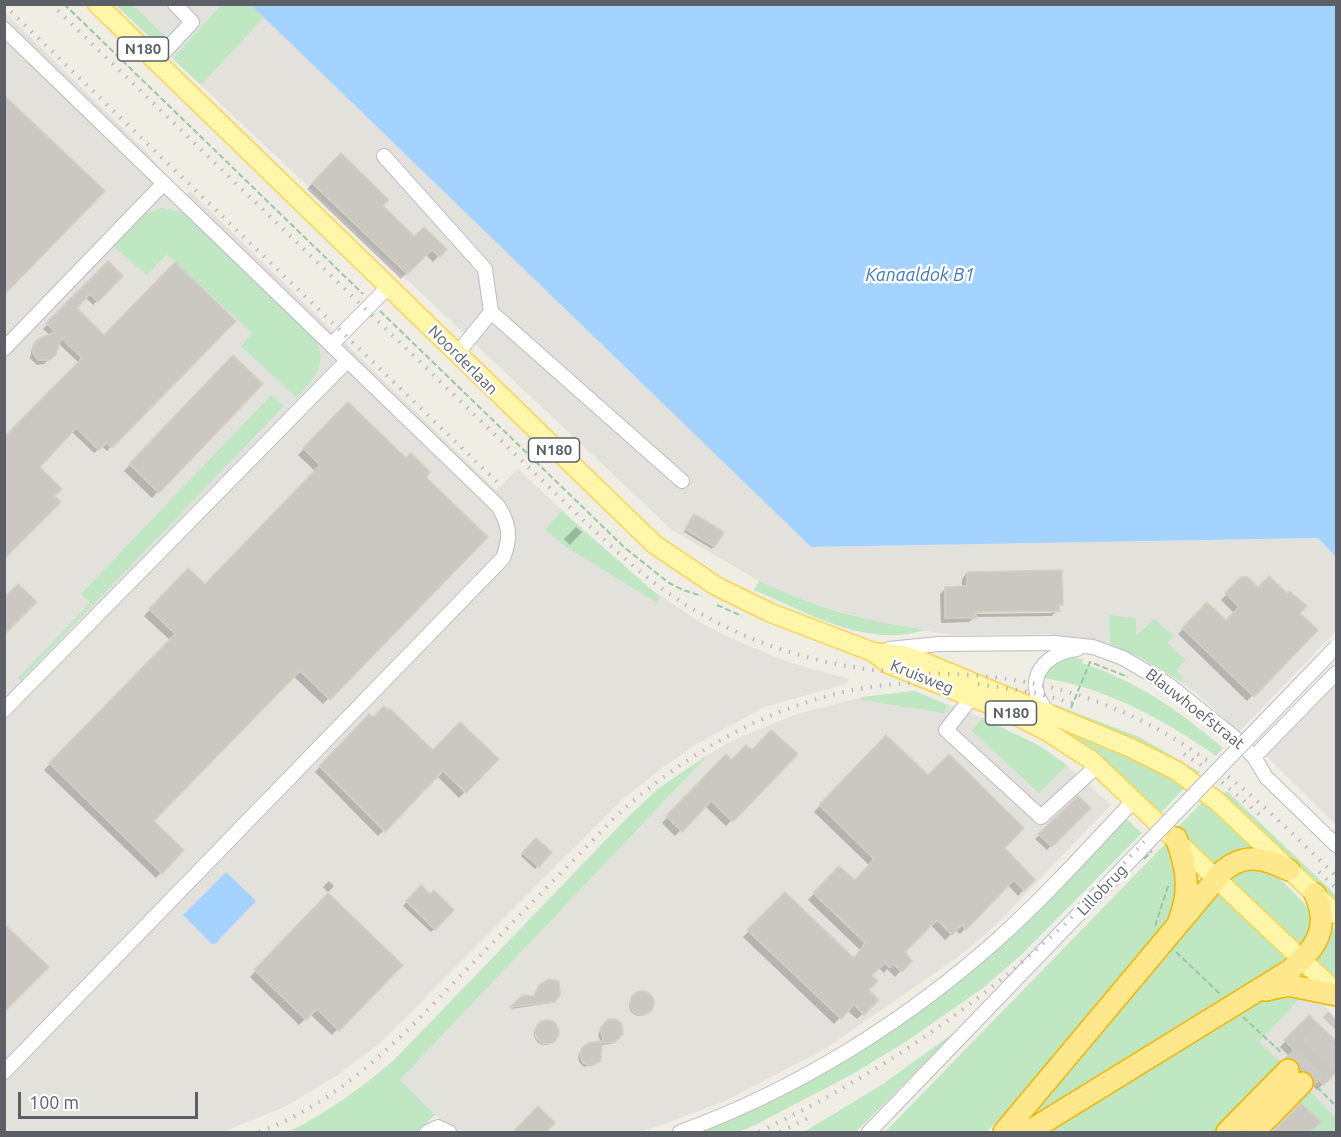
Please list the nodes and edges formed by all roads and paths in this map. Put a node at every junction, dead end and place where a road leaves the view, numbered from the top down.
1 (64, 4) edge
2 (97, 4) edge
3 (174, 4) edge
4 (4, 29) edge
5 (155, 62) junction
6 (384, 156) dead end
7 (164, 183) junction
8 (388, 287) junction
9 (372, 303) junction
10 (491, 312) junction
11 (331, 345) junction
12 (4, 349) edge
13 (457, 354) junction
14 (346, 361) junction
15 (682, 481) dead end
16 (744, 618) dead end
17 (1093, 647) junction
18 (1336, 647) edge
19 (873, 652) junction
20 (1336, 673) edge
21 (1129, 677) dead end
22 (972, 697) junction
23 (4, 710) edge
24 (1059, 720) junction
25 (1254, 757) junction
26 (1097, 766) junction
27 (1134, 800) junction
28 (1176, 838) junction
29 (1336, 845) edge
30 (1289, 870) junction
31 (1218, 878) junction
32 (1170, 879) dead end
33 (1315, 894) junction
34 (1336, 914) edge
35 (1170, 934) junction
36 (1303, 960) junction
37 (1336, 993) edge
38 (1251, 995) junction
39 (1232, 1006) junction
40 (4, 1072) edge
41 (1298, 1074) junction
42 (1336, 1106) edge
43 (427, 1132) edge
44 (449, 1132) edge
45 (680, 1132) edge
46 (868, 1132) edge
47 (1004, 1132) edge
48 (1028, 1132) edge
49 (1227, 1132) edge
50 (1254, 1132) edge

1 - 9 path
2 - 5 main road, Noorderlaan / N180
3 - 5 street
4 - 7 street
5 - 8 main road, Noorderlaan / N180
6 - 10 street
7 - 11 street
7 - 12 street
8 - 9 street
8 - 13 main road, Noorderlaan / N180
9 - 11 street
9 - 16 path
10 - 13 street
10 - 15 street
11 - 14 street
13 - 19 main road, Noorderlaan / N180
14 - 23 street
14 - 40 street
17 - 19 street, Blauwhoefstraat
17 - 24 street
17 - 25 street, Blauwhoefstraat
18 - 46 street, Lillobrug, bridge
19 - 22 main road, Kruisweg / N180
19 - 24 main road, Kruisweg / N180
20 - 25 street
21 - 24 path
22 - 26 main road, Kruisweg / N180
22 - 26 street
24 - 30 main road, Kruisweg / N180
25 - 29 street, Blauwhoefstraat
26 - 27 main road, Kruisweg / N180
27 - 28 main road, Kruisweg / N180
27 - 45 street
28 - 31 main road, Kruisweg / N180
28 - 35 highway
30 - 31 highway
30 - 33 main road, Kruisweg / N180
31 - 35 highway
31 - 36 main road, Kruisweg / N180
32 - 35 path
33 - 34 main road, Kruisweg / N180
33 - 36 highway
35 - 39 path
35 - 47 highway
36 - 37 main road, Kruisweg / N180
36 - 38 highway
37 - 38 highway
38 - 39 highway
39 - 41 path
39 - 48 highway
41 - 42 path
41 - 49 highway
41 - 50 highway
43 - 44 street

